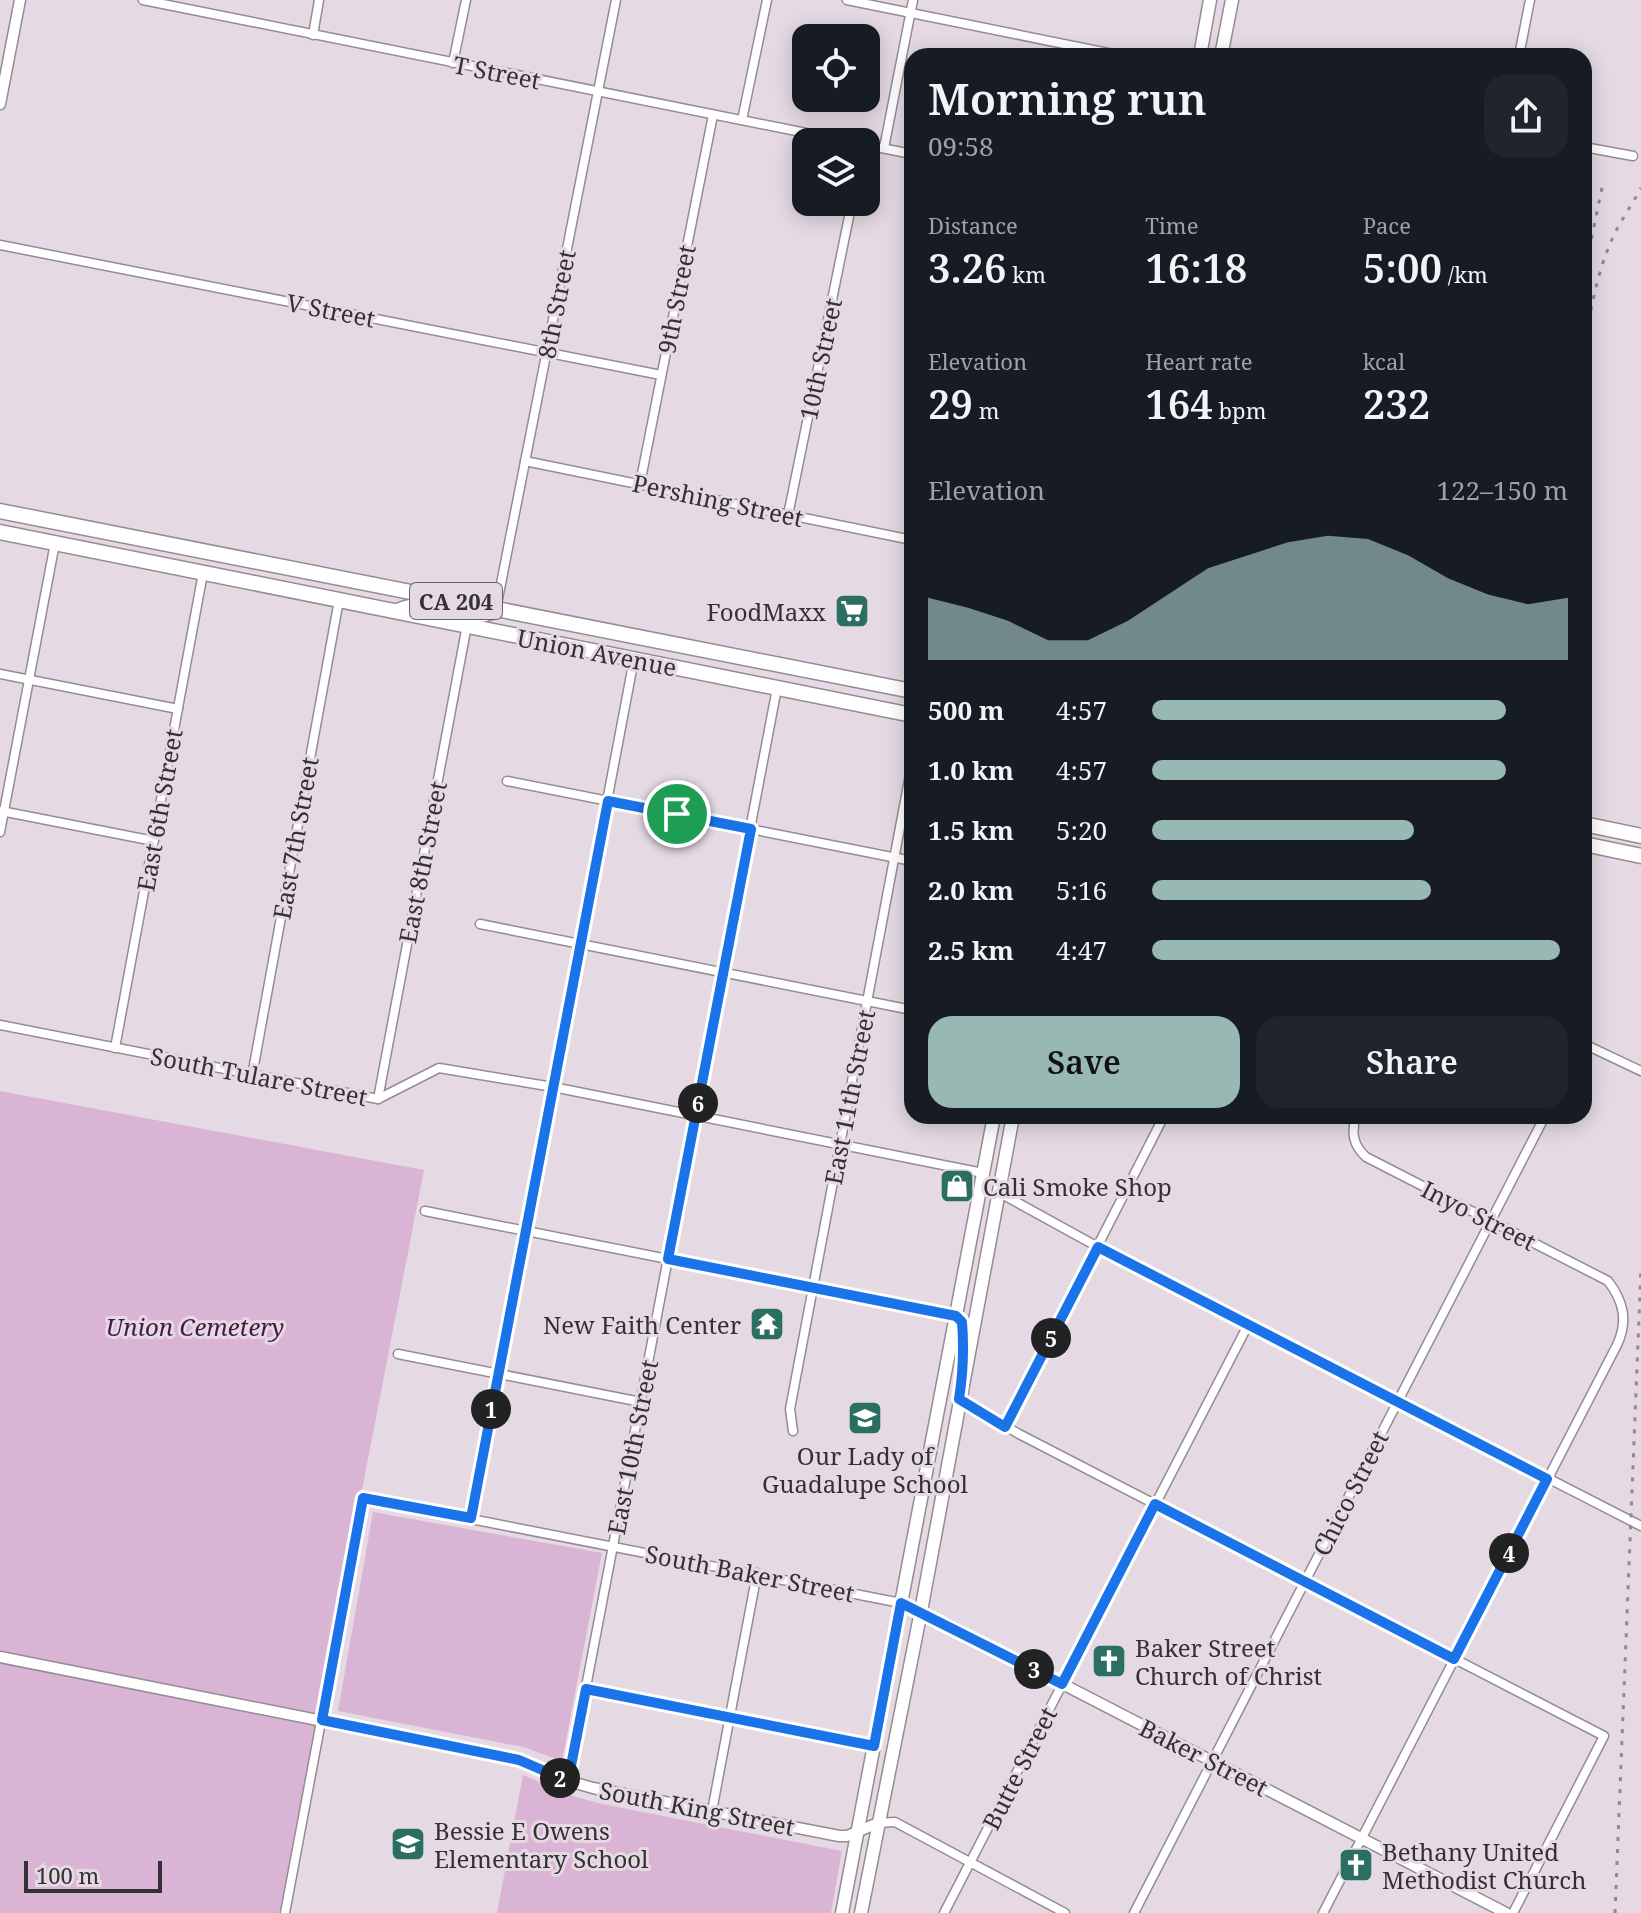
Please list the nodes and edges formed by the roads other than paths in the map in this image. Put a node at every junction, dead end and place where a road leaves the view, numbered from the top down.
1 (20, 0) edge
2 (143, 0) edge
3 (319, 0) edge
4 (466, 0) edge
5 (616, 0) edge
6 (767, 0) edge
7 (847, 0) edge
8 (913, 0) edge
9 (1210, 0) edge
10 (1232, 0) edge
11 (1530, 0) edge
12 (910, 14) junction
13 (313, 35) junction
14 (1082, 48) edge
15 (1201, 48) edge
16 (1223, 48) edge
17 (1521, 48) edge
18 (453, 63) junction
19 (598, 92) junction
20 (0, 104) edge
21 (713, 115) junction
22 (742, 120) junction
23 (792, 130) edge
24 (880, 147) edge
25 (884, 148) junction
26 (1592, 148) edge
27 (904, 152) edge
28 (1633, 156) dead end
29 (849, 216) edge
30 (0, 245) edge
31 (546, 352) junction
32 (661, 375) junction
33 (525, 461) junction
34 (640, 484) junction
35 (0, 511) edge
36 (788, 515) junction
37 (0, 532) edge
38 (904, 538) edge
39 (55, 543) junction
40 (203, 573) junction
41 (339, 600) junction
42 (496, 609) junction
43 (397, 612) junction
44 (467, 625) junction
45 (634, 659) junction
46 (0, 674) edge
47 (29, 680) junction
48 (777, 688) junction
49 (904, 689) edge
50 (178, 709) junction
51 (904, 713) edge
52 (507, 781) dead end
53 (608, 801) junction
54 (904, 805) edge
55 (2, 811) edge
56 (1592, 826) edge
57 (751, 829) junction
58 (0, 832) edge
59 (1641, 836) edge
60 (154, 841) junction
61 (1592, 846) edge
62 (1641, 856) edge
63 (894, 857) junction
64 (904, 859) edge
65 (480, 924) dead end
66 (580, 944) junction
67 (723, 972) junction
68 (867, 1001) junction
69 (904, 1008) edge
70 (0, 1025) edge
71 (115, 1048) junction
72 (1592, 1048) edge
73 (1641, 1071) edge
74 (252, 1076) junction
75 (553, 1087) junction
76 (378, 1099) junction
77 (696, 1115) junction
78 (993, 1124) edge
79 (994, 1124) edge
80 (1011, 1124) edge
81 (1160, 1124) edge
82 (1355, 1124) edge
83 (1541, 1124) edge
84 (840, 1144) junction
85 (983, 1173) junction
86 (998, 1192) junction
87 (425, 1211) dead end
88 (1490, 1222) junction
89 (525, 1231) junction
90 (1098, 1247) junction
91 (668, 1259) junction
92 (813, 1287) junction
93 (956, 1316) junction
94 (1248, 1325) junction
95 (398, 1354) dead end
96 (498, 1374) junction
97 (962, 1382) junction
98 (959, 1399) junction
99 (641, 1402) junction
100 (1397, 1402) junction
101 (1005, 1427) junction
102 (793, 1431) dead end
103 (1547, 1479) junction
104 (1155, 1504) junction
105 (471, 1518) junction
106 (1641, 1526) edge
107 (613, 1545) junction
108 (757, 1573) junction
109 (1305, 1581) junction
110 (901, 1603) junction
111 (921, 1611) junction
112 (0, 1657) edge
113 (1454, 1659) junction
114 (1062, 1684) junction
115 (586, 1689) junction
116 (730, 1717) junction
117 (322, 1720) junction
118 (874, 1746) junction
119 (1212, 1761) junction
120 (568, 1781) junction
121 (712, 1811) junction
122 (878, 1823) junction
123 (857, 1832) junction
124 (1362, 1838) junction
125 (970, 1863) junction
126 (285, 1913) edge
127 (842, 1913) edge
128 (861, 1913) edge
129 (944, 1913) edge
130 (1065, 1913) edge
131 (1134, 1913) edge
132 (1323, 1913) edge
133 (1506, 1913) edge
134 (1513, 1913) edge

1 - 20 street
2 - 13 street, T Street
3 - 13 street
4 - 18 street
5 - 19 street, 8th Street
6 - 22 street
7 - 12 street
8 - 12 street
9 - 15 main road
10 - 16 main road
11 - 17 street
12 - 14 street
12 - 25 street
13 - 18 street, T Street
18 - 19 street, T Street
19 - 21 street, T Street
19 - 31 street, 8th Street
21 - 22 street, T Street
21 - 32 street, 9th Street
22 - 23 street, T Street
24 - 25 street
25 - 27 street
26 - 28 street
29 - 36 street, 10th Street
30 - 31 street, V Street
31 - 32 street, V Street
31 - 33 street, 8th Street
32 - 34 street, 9th Street
33 - 34 street, Pershing Street
33 - 42 street, 8th Street
34 - 36 street, Pershing Street
35 - 42 highway, Union Avenue / CA 204
36 - 38 street, Pershing Street
37 - 39 highway, Union Avenue / CA 204
39 - 40 highway, Union Avenue / CA 204
39 - 47 street
40 - 41 highway, Union Avenue / CA 204
40 - 50 street, East 6th Street
41 - 43 highway, Union Avenue / CA 204
41 - 74 street, East 7th Street
42 - 43 highway
42 - 49 highway, Union Avenue / CA 204
43 - 44 highway, Union Avenue / CA 204
44 - 45 highway, Union Avenue / CA 204
44 - 76 street, East 8th Street
45 - 48 highway, Union Avenue / CA 204
45 - 53 street
46 - 47 street
47 - 50 street
47 - 55 street
48 - 51 highway, Union Avenue / CA 204
48 - 57 street, East 10th Street
50 - 60 street, East 6th Street
52 - 53 street
53 - 57 street
53 - 66 street
54 - 63 street, East 11th Street
55 - 58 street
55 - 60 street
56 - 59 highway
57 - 63 street
57 - 67 street, East 10th Street
60 - 71 street, East 6th Street
61 - 62 highway
63 - 64 street
63 - 68 street, East 11th Street
65 - 66 street
66 - 67 street
66 - 75 street
67 - 68 street
67 - 77 street, East 10th Street
68 - 69 street
68 - 84 street, East 11th Street
70 - 71 street, South Tulare Street
71 - 74 street, South Tulare Street
72 - 73 street
74 - 76 street, South Tulare Street
75 - 76 street, South Tulare Street
75 - 77 street, South Tulare Street
75 - 89 street
77 - 84 street, South Tulare Street
77 - 91 street, East 10th Street
78 - 85 main road
79 - 86 main road
80 - 86 main road
81 - 90 street
82 - 88 street, Inyo Street
83 - 88 street, Chico Street
84 - 85 street, South Tulare Street
84 - 92 street, East 11th Street
85 - 93 main road
86 - 90 street
86 - 97 main road
87 - 89 street
88 - 100 street, Chico Street
88 - 103 street, Inyo Street
89 - 91 street
89 - 96 street
90 - 94 street
90 - 101 street
91 - 92 street
91 - 99 street, East 10th Street
92 - 93 street
92 - 102 street, East 11th Street
93 - 97 main road
93 - 110 main road
94 - 100 street
94 - 104 street, Butte Street
95 - 96 street
96 - 99 street
96 - 105 street
97 - 98 main road
98 - 101 street
98 - 111 main road
99 - 107 street, East 10th Street
100 - 103 street
100 - 109 street, Chico Street
101 - 104 street
103 - 106 street
103 - 113 street
104 - 109 street
104 - 114 street, Butte Street
105 - 107 street, South Baker Street
105 - 117 street, South Baker Street
107 - 108 street, South Baker Street
107 - 115 street, East 10th Street
108 - 110 street, South Baker Street
108 - 116 street
109 - 113 street
109 - 119 street, Chico Street
110 - 111 street, Baker Street
110 - 118 main road
111 - 114 street, Baker Street
111 - 122 main road
112 - 117 street, South King Street
113 - 124 street
113 - 134 street
114 - 119 street, Baker Street
114 - 125 street, Butte Street
115 - 116 street
115 - 120 street, East 10th Street
116 - 118 street
116 - 121 street
117 - 120 street, South King Street
117 - 126 street
118 - 123 main road
119 - 124 street, Baker Street
119 - 131 street, Chico Street
120 - 121 street, South King Street
121 - 123 street, South King Street
122 - 123 street, South King Street
122 - 125 street
122 - 128 main road
123 - 127 main road
124 - 132 street
124 - 133 street, Baker Street
125 - 129 street, Butte Street
125 - 130 street

